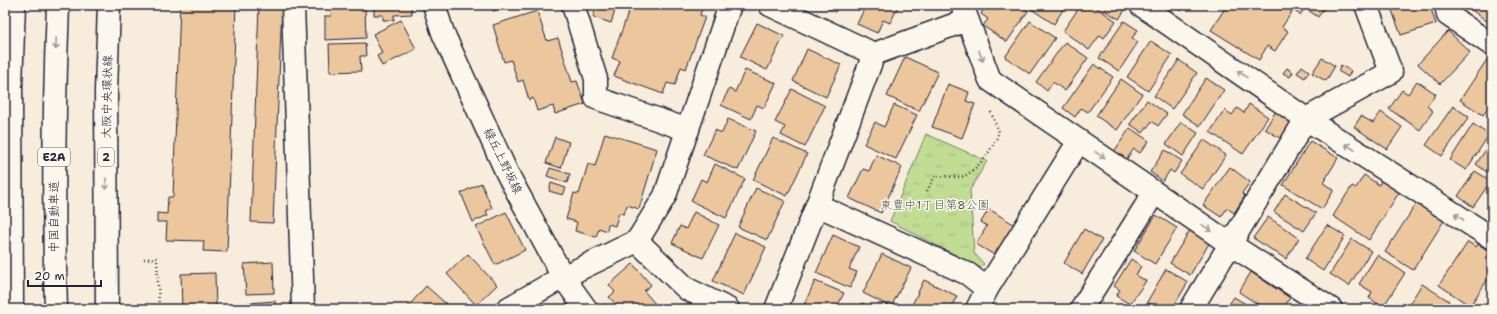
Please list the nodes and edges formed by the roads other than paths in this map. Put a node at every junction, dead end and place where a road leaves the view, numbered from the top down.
1 (14, 5) edge
2 (58, 5) edge
3 (109, 5) edge
4 (292, 5) edge
5 (434, 5) edge
6 (573, 5) edge
7 (730, 5) edge
8 (770, 5) edge
9 (1141, 5) edge
10 (1366, 5) edge
11 (1446, 5) edge
12 (964, 13) edge
13 (1492, 45) edge
14 (874, 54) junction
15 (1306, 119) junction
16 (688, 130) junction
17 (1079, 141) junction
18 (1154, 193) junction
19 (817, 205) junction
20 (1492, 238) edge
21 (637, 241) junction
22 (1230, 244) junction
23 (563, 277) junction
24 (987, 289) junction
25 (1083, 306) dead end
26 (12, 309) edge
27 (56, 309) edge
28 (107, 309) edge
29 (303, 309) edge
30 (507, 309) edge
31 (586, 309) edge
32 (728, 309) edge
33 (776, 309) edge
34 (977, 309) edge
35 (1191, 309) edge
36 (1331, 309) edge

1 - 26 main road
2 -> 27 main road, 中国自動車道 / E2A
3 -> 28 main road, 大阪中央環状線 / 2
4 - 29 main road
5 - 23 main road, 緑丘上野坂線
6 - 16 main road
7 - 16 main road
8 - 14 main road
15 -> 9 main road
10 - 15 main road
11 - 13 main road
12 - 14 main road
12 -> 17 main road
14 - 19 main road
20 -> 15 main road
15 - 22 main road
16 - 21 main road
17 -> 18 main road
17 - 24 main road
18 -> 22 main road
18 - 25 main road
19 - 24 main road
19 - 33 main road
21 - 23 main road
21 - 32 main road
22 - 35 main road
22 - 36 main road
23 - 30 main road
23 - 31 main road, 緑丘上野坂線
24 - 34 main road

